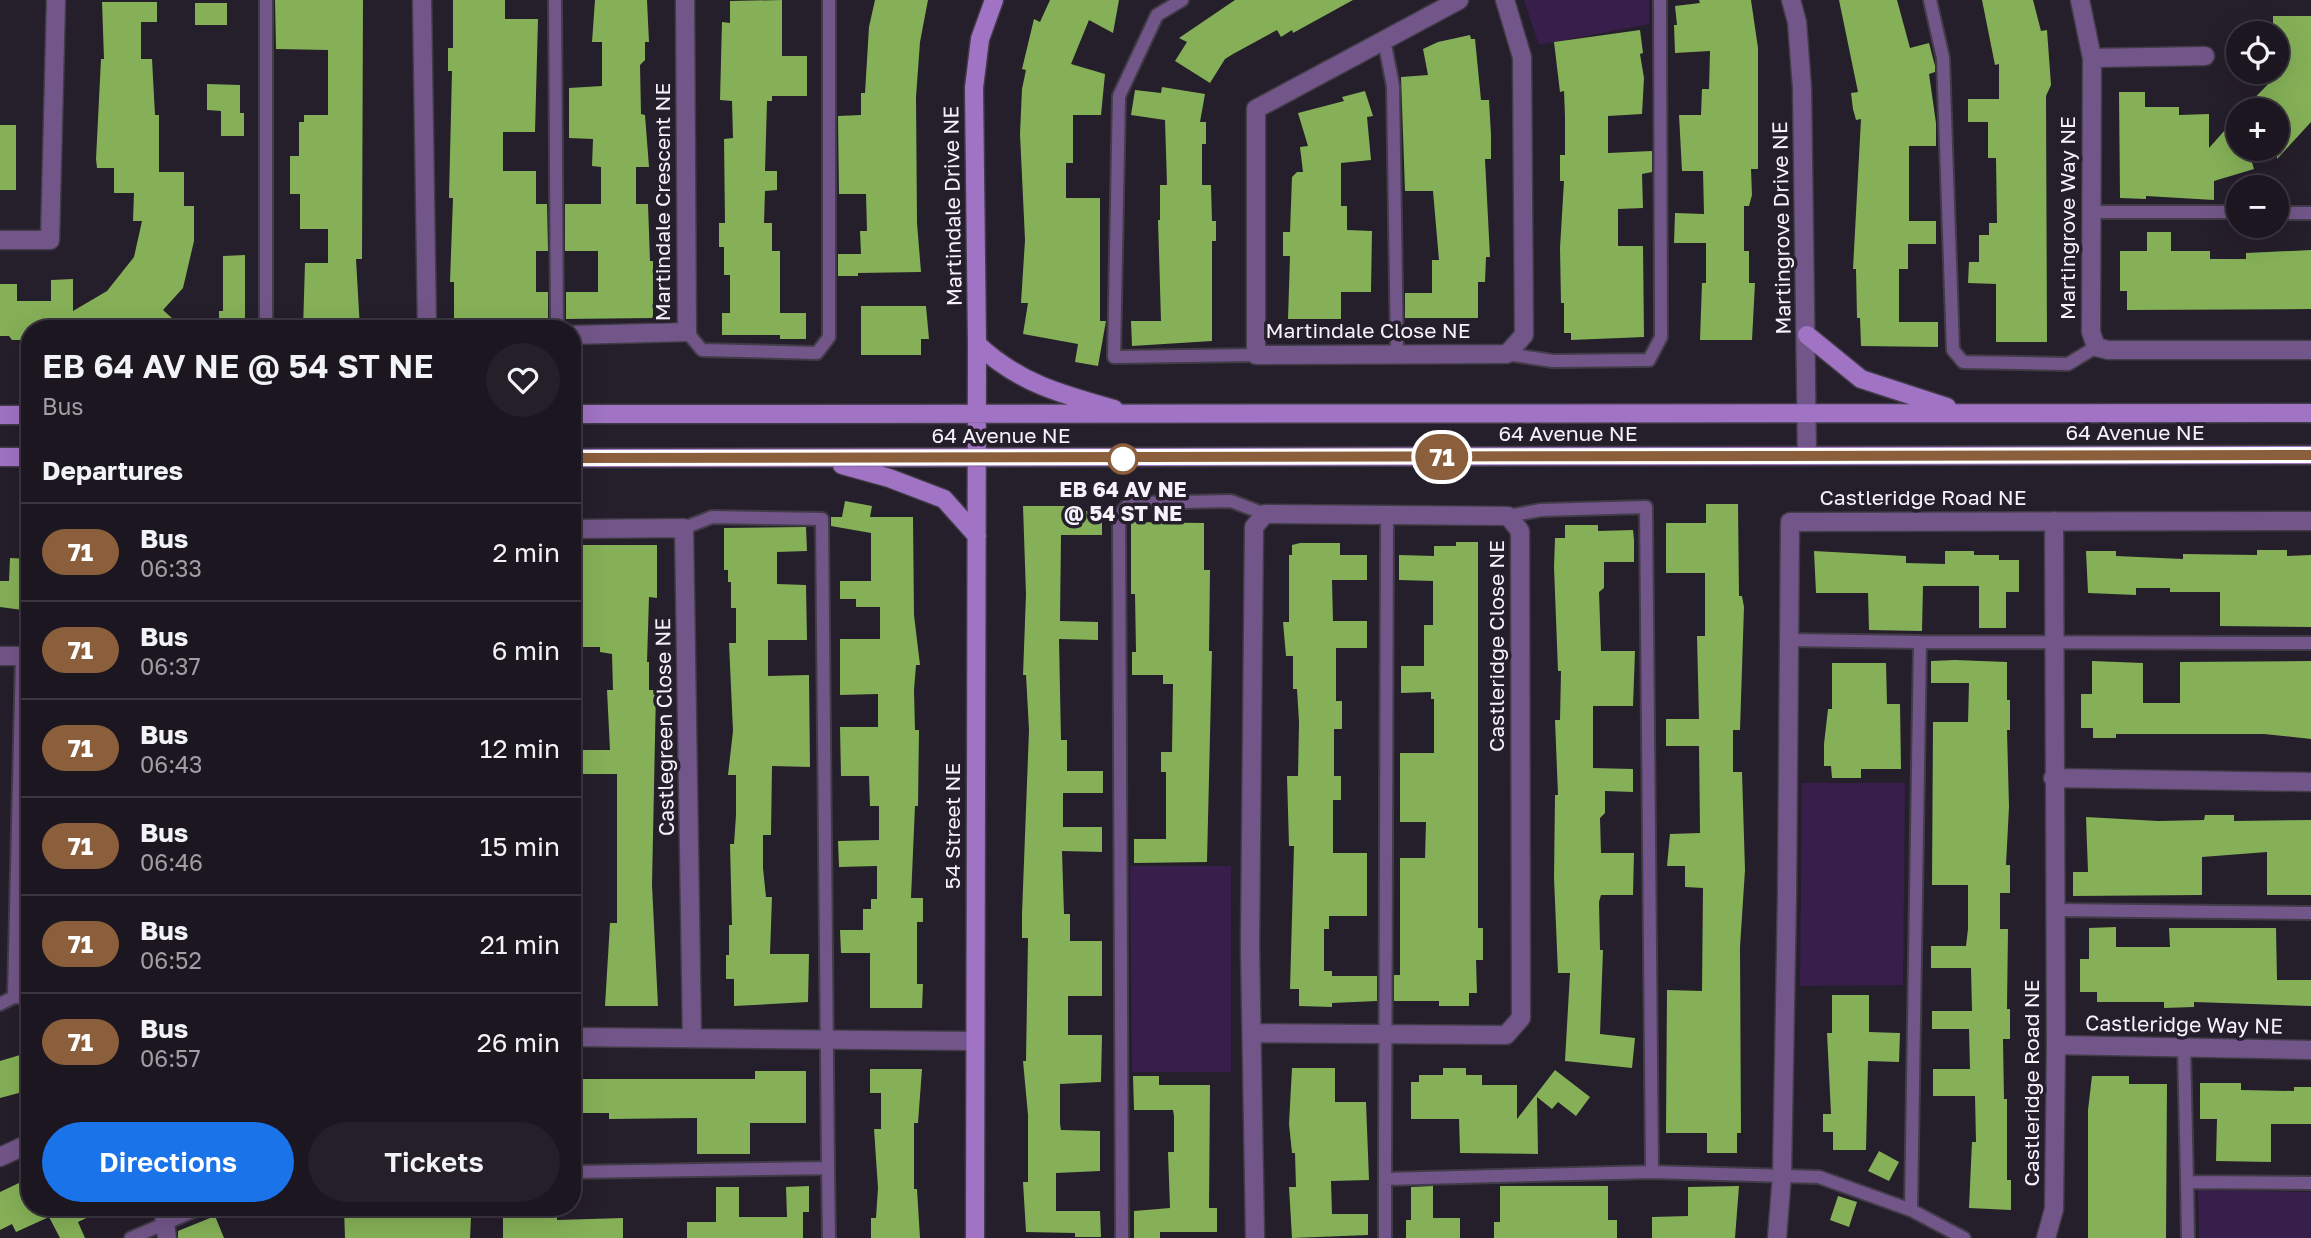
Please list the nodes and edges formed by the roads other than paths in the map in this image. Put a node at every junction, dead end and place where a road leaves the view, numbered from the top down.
1 (55, 0) edge
2 (266, 0) edge
3 (422, 0) edge
4 (555, 0) edge
5 (685, 0) edge
6 (829, 0) edge
7 (994, 0) edge
8 (1182, 0) edge
9 (1459, 0) edge
10 (1505, 0) edge
11 (1660, 0) edge
12 (1791, 0) edge
13 (1930, 0) edge
14 (2080, 0) edge
15 (1384, 40) junction
16 (2204, 56) dead end
17 (2092, 58) junction
18 (2090, 212) junction
19 (2226, 212) edge
20 (2289, 213) edge
21 (2311, 213) edge
22 (0, 240) edge
23 (266, 320) edge
24 (427, 320) edge
25 (557, 320) edge
26 (687, 332) junction
27 (581, 335) edge
28 (1807, 335) junction
29 (977, 344) junction
30 (2096, 347) junction
31 (2311, 350) edge
32 (1507, 354) junction
33 (1256, 355) junction
34 (1397, 355) junction
35 (1807, 412) junction
36 (1964, 412) junction
37 (2311, 413) edge
38 (581, 414) edge
39 (977, 414) junction
40 (0, 415) edge
41 (21, 415) edge
42 (1136, 415) junction
43 (2311, 455) edge
44 (1807, 456) junction
45 (0, 457) edge
46 (21, 457) edge
47 (581, 458) edge
48 (820, 458) junction
49 (976, 459) junction
50 (1265, 514) junction
51 (1387, 515) junction
52 (1508, 516) junction
53 (2053, 521) junction
54 (2311, 521) edge
55 (684, 528) junction
56 (581, 529) edge
57 (977, 536) junction
58 (1790, 640) junction
59 (2054, 640) junction
60 (1920, 642) junction
61 (2311, 643) edge
62 (0, 656) edge
63 (21, 656) edge
64 (2053, 778) junction
65 (2311, 782) edge
66 (21, 811) edge
67 (2056, 910) junction
68 (2311, 913) edge
69 (15, 997) junction
70 (21, 997) edge
71 (0, 1004) edge
72 (1252, 1033) junction
73 (1388, 1035) junction
74 (581, 1037) edge
75 (692, 1038) junction
76 (825, 1040) junction
77 (974, 1041) junction
78 (2056, 1045) junction
79 (2184, 1047) junction
80 (2311, 1050) edge
81 (21, 1147) edge
82 (0, 1157) edge
83 (828, 1168) junction
84 (581, 1172) edge
85 (1652, 1172) junction
86 (1782, 1175) junction
87 (1385, 1179) junction
88 (2187, 1182) junction
89 (2311, 1183) edge
90 (1911, 1210) junction
91 (165, 1222) edge
92 (131, 1238) edge
93 (829, 1238) edge
94 (975, 1238) edge
95 (1122, 1238) edge
96 (1255, 1238) edge
97 (1385, 1238) edge
98 (1777, 1238) edge
99 (1964, 1238) edge
100 (2046, 1238) edge
101 (2188, 1238) edge

1 - 22 street
2 - 23 lane
3 - 24 street
4 - 25 lane
5 - 26 street, Martindale Crescent NE
6 - 26 lane
7 - 29 main road, Martindale Drive NE
8 - 33 lane
9 - 15 street, Martindale Close NE
10 - 32 street
11 - 32 lane
12 - 28 street, Martingrove Drive NE
13 - 30 lane
14 - 17 street, Martingrove Way NE
15 - 33 street, Martindale Close NE
15 - 34 lane
16 - 17 street
17 - 18 street, Martingrove Way NE
18 - 19 lane
18 - 30 street, Martingrove Way NE
20 - 21 lane
26 - 27 street, Martindale Crescent NE
28 - 35 street, Martingrove Drive NE
28 - 36 main road
29 - 39 main road, Martindale Drive NE
29 - 42 main road
30 - 31 street, Martingrove Way NE
32 - 34 street, Martindale Close NE
33 - 34 street, Martindale Close NE
35 - 36 main road, 64 Avenue NE
35 - 42 main road, 64 Avenue NE
35 - 44 street, Martingrove Drive NE
36 - 37 main road, 64 Avenue NE
38 - 39 main road, 64 Avenue NE
39 - 42 main road, 64 Avenue NE
39 - 49 main road, 54 Street NE
40 - 41 main road
43 - 44 main road, 64 Avenue NE
44 - 49 main road, 64 Avenue NE
45 - 46 main road
47 - 48 main road, 64 Avenue NE
48 - 49 main road, 64 Avenue NE
48 - 57 main road
49 - 57 main road, 54 Street NE
50 - 51 street, Castleridge Close NE
50 - 72 street
50 - 95 lane
51 - 52 street, Castleridge Close NE
51 - 73 lane
52 - 73 street, Castleridge Close NE
52 - 85 lane
53 - 54 street
53 - 58 street, Castleridge Road NE
53 - 59 street, Castleridge Road NE
55 - 56 street
55 - 75 street, Castlegreen Close NE
55 - 76 lane
57 - 77 main road, 54 Street NE
58 - 60 lane
58 - 86 street, Castleridge Road NE
59 - 60 lane
59 - 61 lane
59 - 64 street, Castleridge Road NE
60 - 90 lane
62 - 63 street
64 - 65 street
64 - 67 street, Castleridge Road NE
66 - 69 lane
67 - 68 lane
67 - 78 street, Castleridge Road NE
69 - 70 lane
69 - 71 lane
72 - 73 street, Castleridge Close NE
72 - 96 street
73 - 87 lane
74 - 75 street
75 - 76 street
76 - 77 street
76 - 83 lane
77 - 94 main road, 54 Street NE
78 - 79 street, Castleridge Way NE
78 - 100 street, Castleridge Road NE
79 - 80 street, Castleridge Way NE
79 - 88 lane
81 - 82 street
83 - 84 lane
83 - 93 lane
85 - 86 lane
85 - 87 lane
86 - 90 lane
86 - 98 street, Castleridge Road NE
87 - 97 lane
88 - 89 lane
88 - 101 lane
90 - 99 lane
91 - 92 lane

